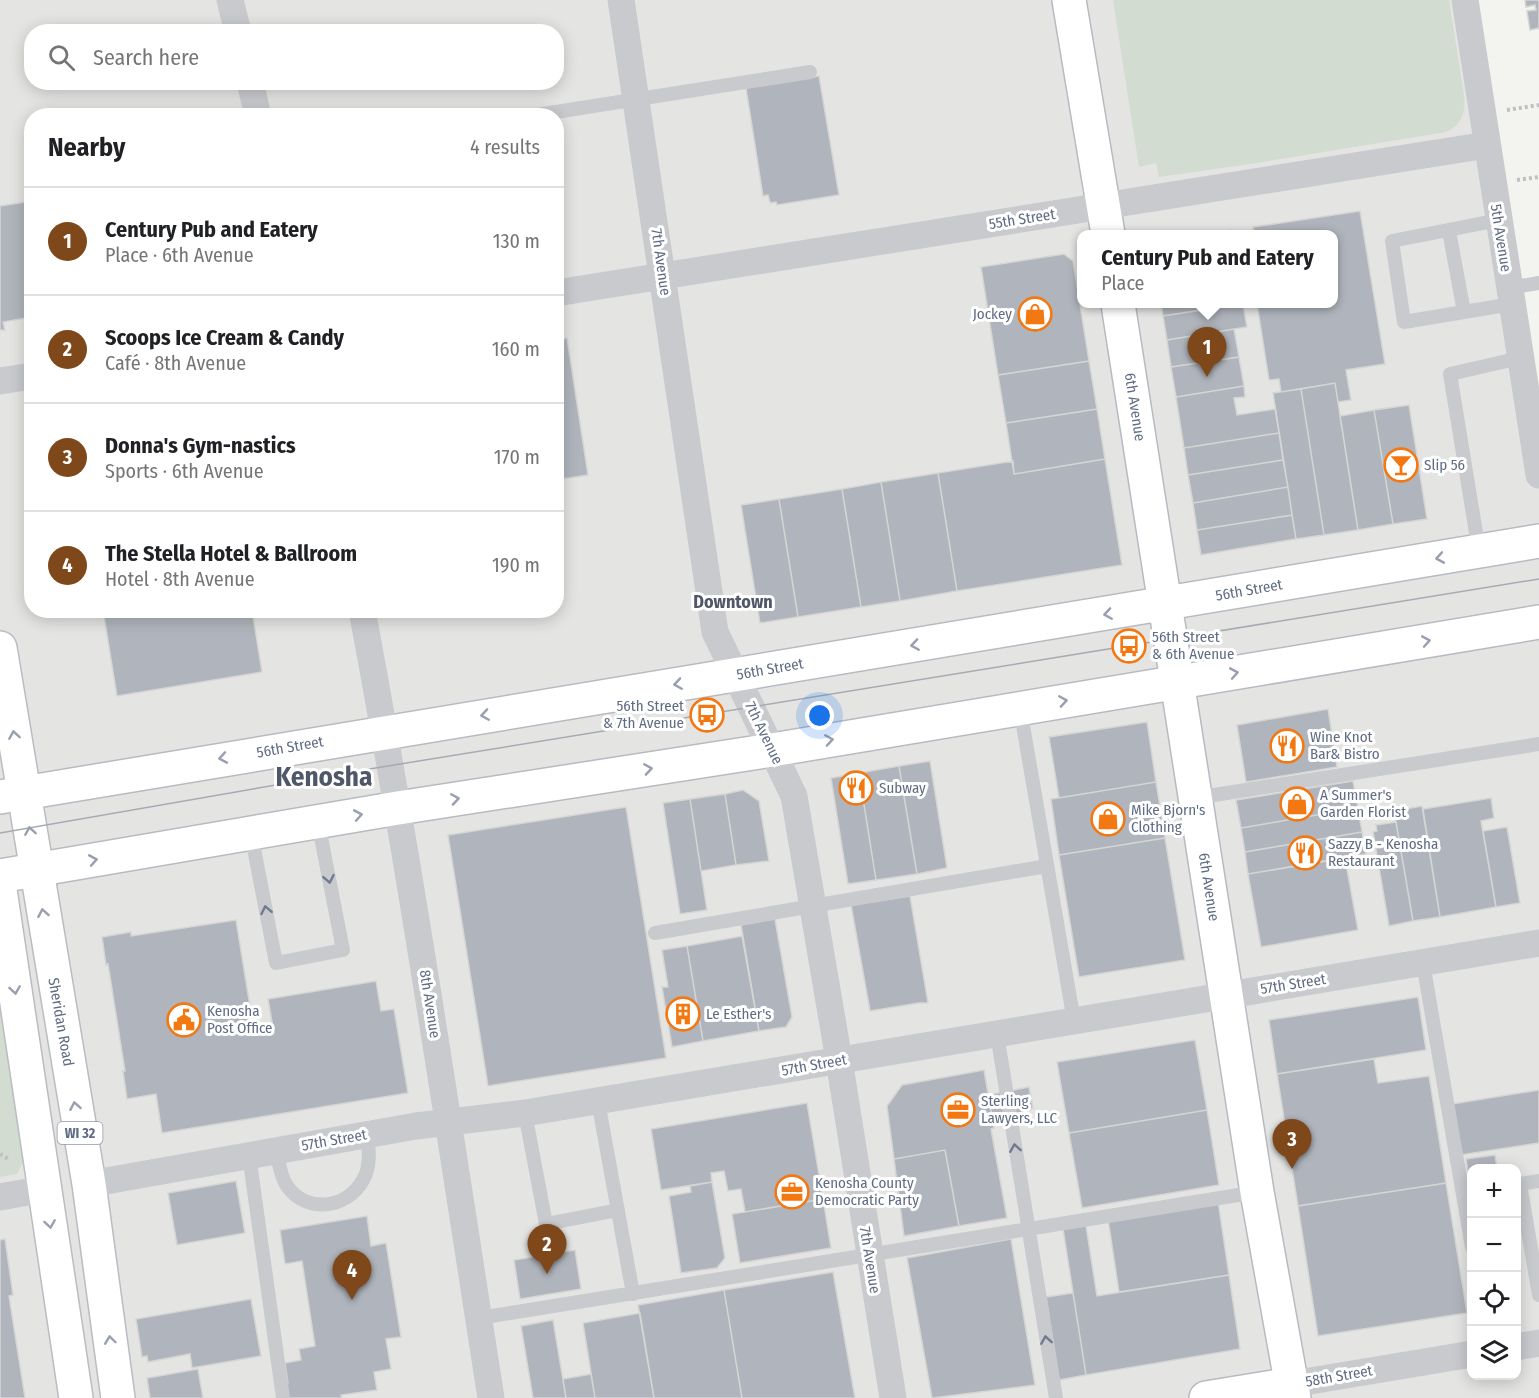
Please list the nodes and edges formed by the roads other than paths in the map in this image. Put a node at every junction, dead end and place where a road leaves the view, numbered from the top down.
1 (230, 0) edge
2 (621, 0) edge
3 (1069, 0) edge
4 (1465, 0) edge
5 (236, 24) edge
6 (810, 72) dead end
7 (252, 90) edge
8 (637, 99) junction
9 (256, 108) edge
10 (564, 111) edge
11 (1487, 145) junction
12 (1105, 220) edge
13 (1499, 220) junction
14 (1449, 231) junction
15 (663, 276) junction
16 (1539, 283) edge
17 (564, 292) edge
18 (1510, 296) junction
19 (1119, 308) edge
20 (1464, 312) junction
21 (1520, 358) junction
22 (24, 377) edge
23 (0, 381) edge
24 (1539, 475) edge
25 (1539, 541) edge
26 (1479, 551) junction
27 (1165, 604) junction
28 (363, 618) edge
29 (1539, 621) edge
30 (0, 648) edge
31 (736, 675) junction
32 (1176, 682) junction
33 (1020, 708) junction
34 (384, 731) junction
35 (1539, 744) edge
36 (772, 750) junction
37 (12, 795) edge
38 (1195, 798) junction
39 (398, 808) junction
40 (318, 822) junction
41 (251, 833) junction
42 (1047, 866) junction
43 (36, 870) junction
44 (0, 876) edge
45 (0, 890) edge
46 (813, 905) junction
47 (656, 933) dead end
48 (1539, 943) edge
49 (1422, 963) junction
50 (1226, 995) junction
51 (1074, 1021) junction
52 (997, 1034) junction
53 (839, 1060) junction
54 (598, 1101) junction
55 (525, 1113) junction
56 (449, 1122) junction
57 (368, 1134) junction
58 (276, 1150) junction
59 (249, 1155) junction
60 (1539, 1181) edge
61 (89, 1184) junction
62 (45, 1190) junction
63 (1257, 1192) junction
64 (0, 1197) edge
65 (618, 1210) junction
66 (1467, 1219) edge
67 (1028, 1229) junction
68 (869, 1255) junction
69 (633, 1294) junction
70 (1539, 1295) edge
71 (478, 1318) junction
72 (1539, 1343) edge
73 (1521, 1346) edge
74 (1467, 1355) edge
75 (1293, 1391) edge
76 (76, 1398) edge
77 (118, 1398) edge
78 (283, 1398) edge
79 (491, 1398) edge
80 (893, 1398) edge
81 (1056, 1398) edge
82 (1206, 1398) edge

1 - 5 street
2 - 8 street, 7th Avenue
3 - 12 street
4 - 11 street, 5th Avenue
6 - 8 lane
7 - 9 street
8 - 10 lane
8 - 15 street, 7th Avenue
11 - 12 street, 55th Street
11 - 13 street, 5th Avenue
12 - 15 street, 55th Street
13 - 14 lane
13 - 18 street, 5th Avenue
14 - 20 lane
14 - 20 lane
15 - 17 street, 55th Street
15 - 31 street, 7th Avenue
16 - 18 lane
18 - 20 lane
18 - 21 street, 5th Avenue
19 - 27 street, 6th Avenue
21 - 24 street, 5th Avenue
21 - 26 lane
22 - 23 street
25 - 26 street, 56th Street
26 -> 27 street, 56th Street
27 -> 31 street, 56th Street
27 - 32 street, 6th Avenue
28 - 34 street, 8th Avenue
32 -> 29 street
37 -> 30 street, Sheridan Road / WI 32
31 -> 34 street, 56th Street
31 - 36 street, 7th Avenue
33 -> 32 street
32 - 38 street, 6th Avenue
36 -> 33 street
33 - 42 lane
34 -> 37 street, 56th Street
34 - 39 street, 8th Avenue
35 - 38 lane
39 -> 36 street
36 - 46 street, 7th Avenue
43 -> 37 street, Sheridan Road / WI 32
38 - 50 street, 6th Avenue
40 -> 39 street
39 - 56 street, 8th Avenue
40 - 41 street
40 -> 41 lane
43 -> 41 street
42 - 46 lane
42 - 51 lane
43 - 44 street
61 -> 43 street, Sheridan Road / WI 32
45 -> 62 street, WI 32
46 - 47 lane
46 - 53 street, 7th Avenue
48 - 49 street, 57th Street
49 - 50 street, 57th Street
49 - 66 lane
50 - 51 street, 57th Street
50 - 63 street, 6th Avenue
51 - 52 street, 57th Street
52 - 53 street, 57th Street
67 -> 52 lane
53 - 54 street, 57th Street
53 - 68 street, 7th Avenue
54 - 55 street, 57th Street
54 - 65 lane
55 - 56 street, 57th Street
55 - 65 lane
56 - 57 street, 57th Street
56 - 71 street, 8th Avenue
57 - 58 street, 57th Street
57 - 58 lane
58 - 59 street, 57th Street
59 - 61 street, 57th Street
59 - 78 lane
60 - 70 lane
77 -> 61 street, Sheridan Road / WI 32
62 - 64 street
62 -> 76 street, WI 32
63 - 67 lane
63 - 75 street, 6th Avenue
65 - 69 lane
67 - 68 lane
81 -> 67 lane
68 - 69 lane
68 - 80 street, 7th Avenue
69 - 71 lane
71 - 79 street, 8th Avenue
72 - 73 street
74 - 75 street, 58th Street
75 - 82 street, 58th Street

